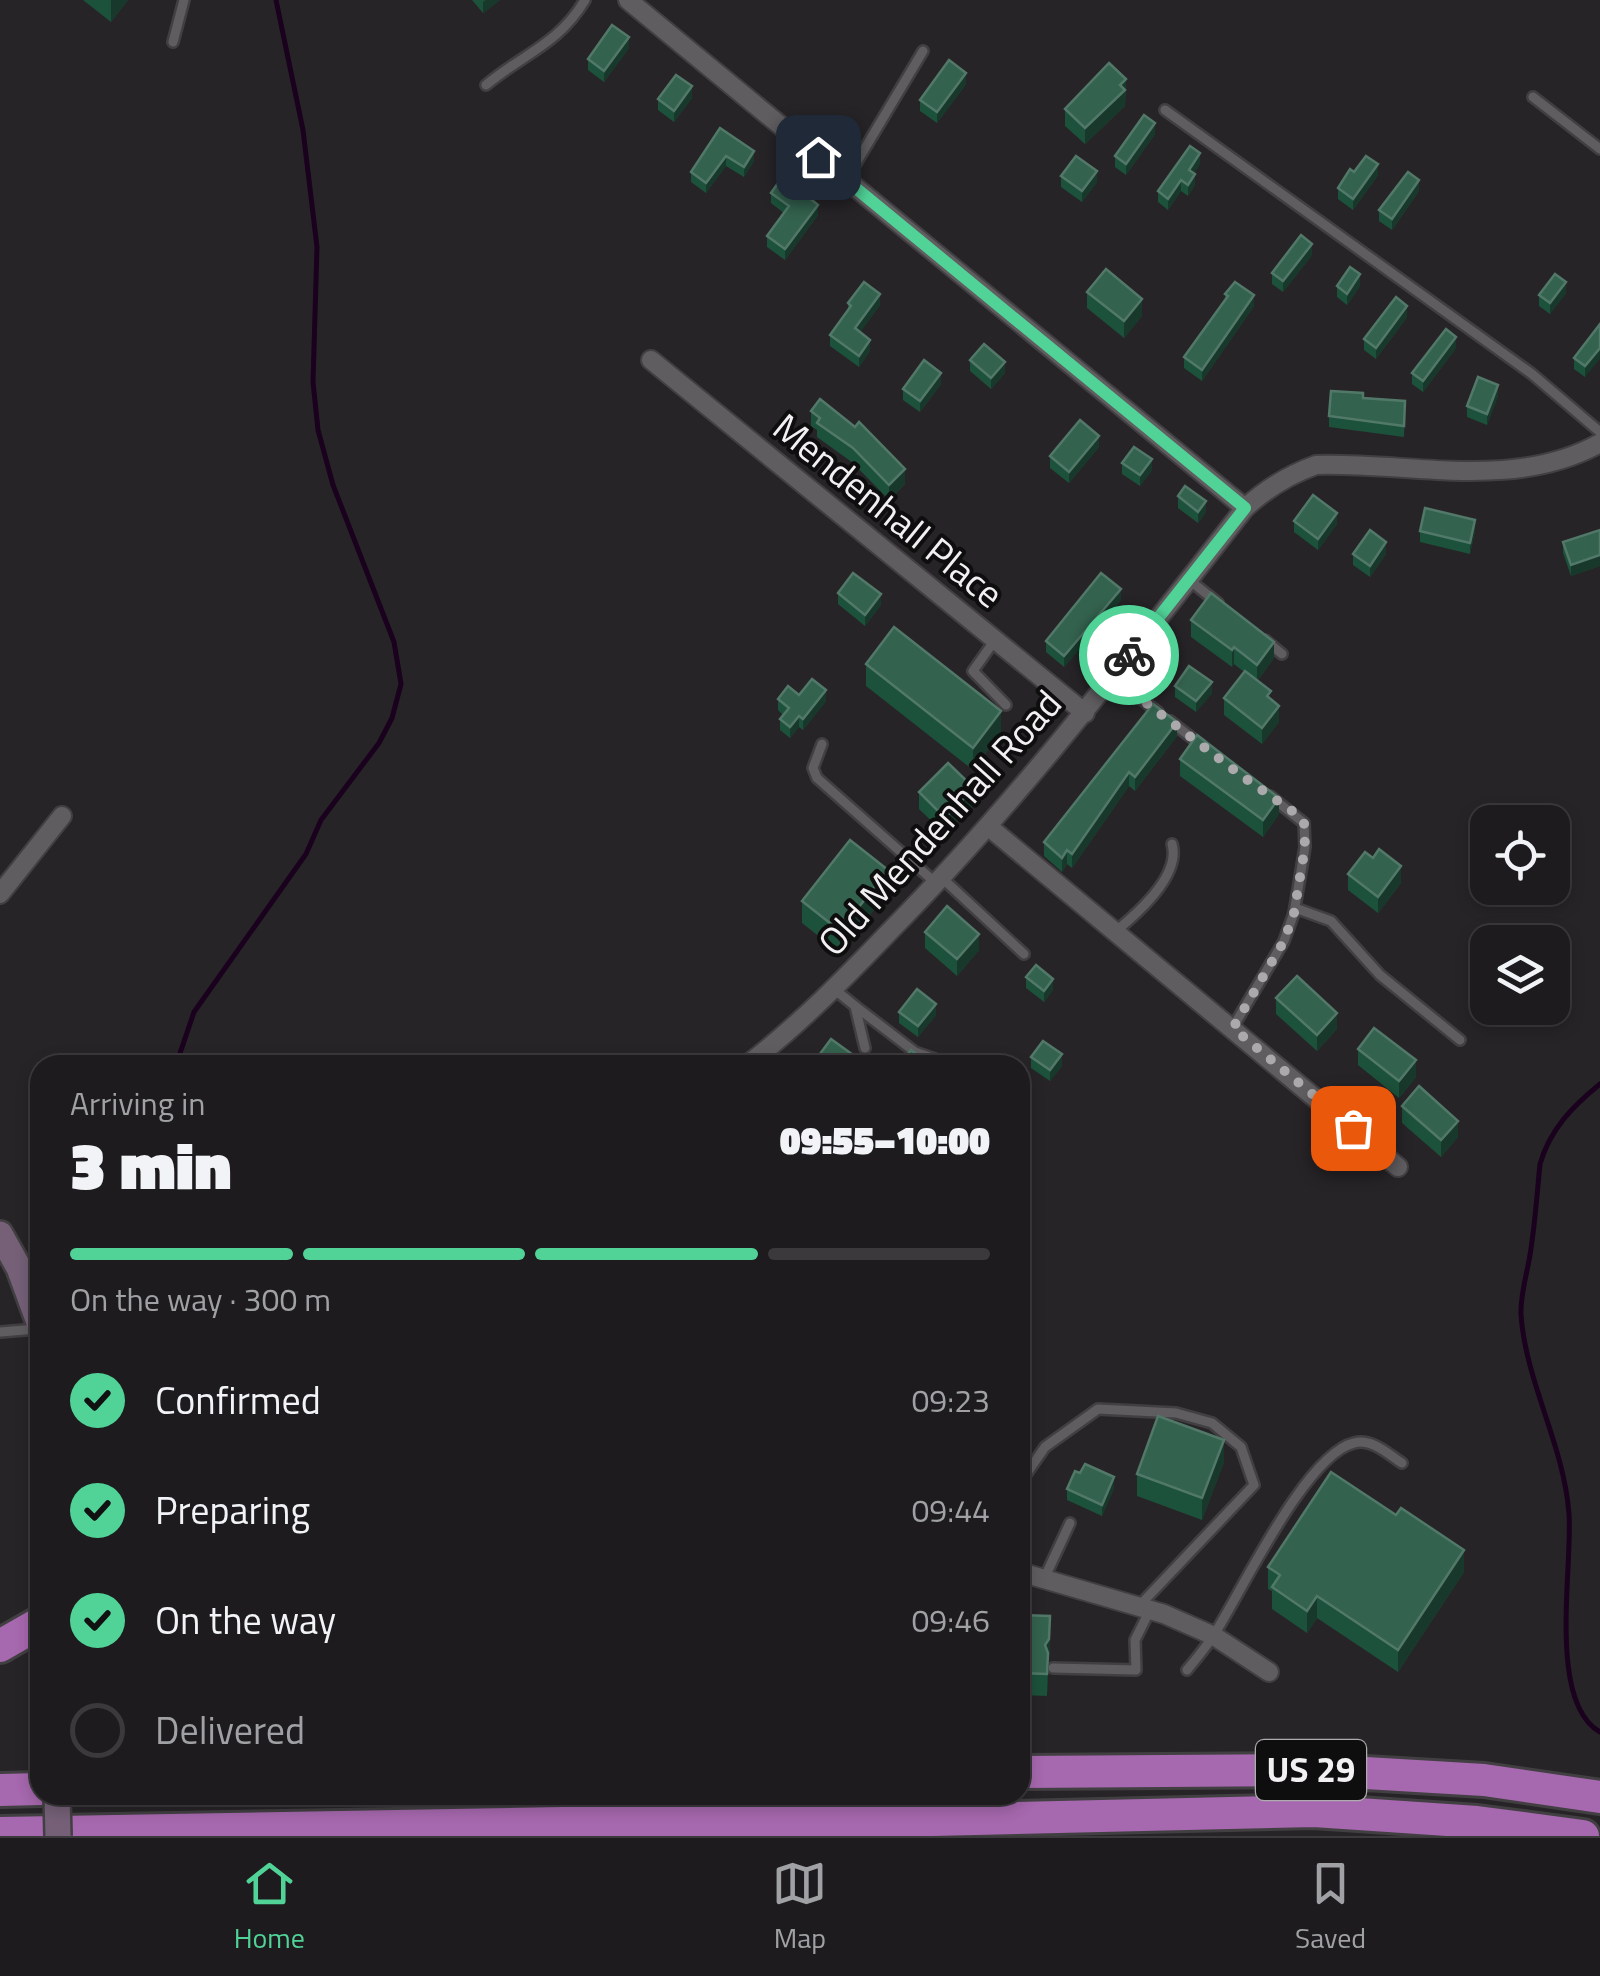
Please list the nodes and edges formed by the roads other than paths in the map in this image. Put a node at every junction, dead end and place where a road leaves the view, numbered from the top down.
1 (184, 0) edge
2 (584, 0) edge
3 (628, 0) edge
4 (172, 42) dead end
5 (923, 51) dead end
6 (486, 85) dead end
7 (1534, 97) dead end
8 (1165, 110) dead end
9 (1600, 149) edge
10 (846, 180) junction
11 (651, 360) dead end
12 (1600, 432) edge
13 (1600, 443) edge
14 (1245, 508) junction
15 (1188, 580) junction
16 (1229, 612) edge
17 (1256, 633) edge
18 (995, 640) junction
19 (1282, 654) dead end
20 (1112, 677) junction
21 (1006, 706) dead end
22 (1085, 712) junction
23 (822, 744) dead end
24 (1213, 754) edge
25 (1261, 790) edge
26 (62, 816) dead end
27 (988, 827) junction
28 (1172, 844) dead end
29 (939, 881) junction
30 (0, 894) edge
31 (1295, 908) junction
32 (1116, 931) junction
33 (1024, 954) dead end
34 (834, 988) junction
35 (855, 1006) junction
36 (1233, 1028) junction
37 (1460, 1040) dead end
38 (865, 1048) dead end
39 (761, 1055) edge
40 (924, 1055) edge
41 (1398, 1166) dead end
42 (2, 1239) edge
43 (30, 1299) edge
44 (30, 1328) edge
45 (0, 1332) edge
46 (1402, 1462) dead end
47 (1030, 1469) edge
48 (1070, 1522) dead end
49 (1030, 1575) edge
50 (1044, 1579) junction
51 (1144, 1608) junction
52 (30, 1629) edge
53 (1214, 1636) junction
54 (0, 1646) edge
55 (1054, 1668) dead end
56 (1188, 1670) dead end
57 (1269, 1672) dead end
58 (1030, 1772) edge
59 (30, 1789) edge
60 (0, 1790) edge
61 (1600, 1797) edge
62 (57, 1805) edge
63 (616, 1822) junction
64 (0, 1833) edge
65 (58, 1836) edge
66 (542, 1836) edge
67 (1582, 1836) edge

1 - 4 lane
2 - 6 lane
3 - 10 street
5 - 10 lane
7 - 9 lane
8 - 12 lane
10 - 14 street
11 - 18 street, Mendenhall Place
13 - 14 street, Old Mendenhall Road
14 - 15 street, Old Mendenhall Road
15 - 16 lane
15 - 20 street, Old Mendenhall Road
17 - 19 lane
18 - 21 lane
18 - 22 street, Mendenhall Place
20 - 22 street, Old Mendenhall Road
20 - 24 lane
22 - 27 street, Old Mendenhall Road
23 - 29 lane
25 - 31 lane
26 - 30 street
27 - 29 street, Old Mendenhall Road
27 - 32 street
28 - 32 lane
29 - 33 lane
29 - 34 street, Old Mendenhall Road
31 - 36 lane
31 - 37 lane
32 - 36 street
34 - 35 lane
34 - 39 street, Old Mendenhall Road
35 - 38 lane
35 - 40 lane
36 - 41 street
42 - 43 main road
44 - 45 lane
46 - 53 lane
47 - 51 lane
48 - 50 lane
49 - 50 street
50 - 51 street
51 - 53 street
51 - 55 lane
52 - 54 highway
53 - 56 lane
53 - 57 street
58 - 61 highway, US 29
59 - 60 highway
62 - 65 main road, bridge
63 - 64 highway, US 29
63 - 66 highway
63 - 67 highway, US 29

